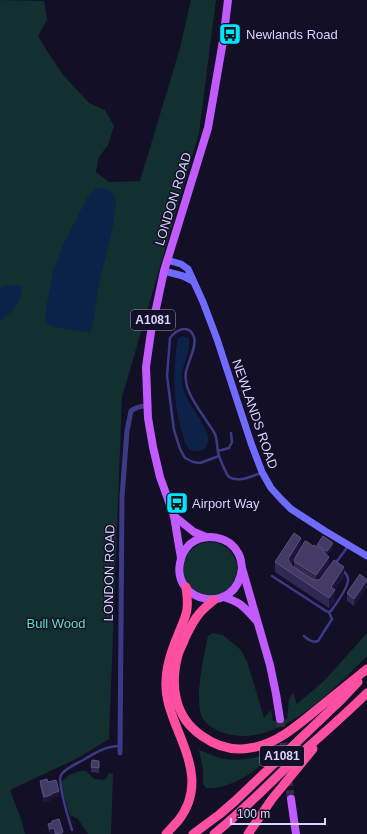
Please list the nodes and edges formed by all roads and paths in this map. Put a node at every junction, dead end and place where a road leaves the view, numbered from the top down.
1 (228, 0) edge
2 (167, 260) junction
3 (164, 271) junction
4 (193, 281) junction
5 (147, 406) junction
6 (231, 433) dead end
7 (218, 451) junction
8 (219, 456) junction
9 (262, 472) junction
10 (174, 516) junction
11 (206, 537) junction
12 (349, 545) junction
13 (367, 556) edge
14 (181, 558) junction
15 (242, 568) junction
16 (272, 576) dead end
17 (186, 588) junction
18 (223, 597) junction
19 (214, 600) junction
20 (329, 612) junction
21 (257, 621) junction
22 (304, 636) dead end
23 (367, 669) edge
24 (367, 673) edge
25 (367, 692) edge
26 (280, 719) tunnel mouth
27 (326, 731) junction
28 (119, 746) junction
29 (120, 753) dead end
30 (291, 799) tunnel mouth
31 (72, 830) dead end
32 (166, 834) edge
33 (193, 834) edge
34 (214, 834) edge
35 (248, 834) edge
36 (296, 834) edge

1 - 2 main road, LONDON ROAD / A1081
2 - 3 main road, LONDON ROAD / A1081
2 - 4 street, NEWLANDS ROAD
3 - 4 street
3 - 5 main road, LONDON ROAD / A1081
4 - 9 street, NEWLANDS ROAD
5 - 10 main road, LONDON ROAD / A1081
5 - 28 street, LONDON ROAD
6 - 7 lane
7 - 8 lane
7 - 8 lane
8 - 9 lane
9 - 12 street, NEWLANDS ROAD
10 - 11 main road
10 - 14 main road, LONDON ROAD / A1081
11 - 14 main road
11 - 15 main road
12 - 13 street, NEWLANDS ROAD
12 - 20 lane
14 - 17 main road
15 - 18 main road
15 - 21 main road
16 - 20 lane
17 - 19 main road
17 - 32 highway
18 - 19 main road
18 - 21 main road
19 - 23 highway, A1081
20 - 22 lane
21 - 26 main road
24 - 33 highway, A1081
25 - 27 highway, A1081
27 - 34 highway, A1081
27 - 35 highway, A1081
28 - 29 street, LONDON ROAD
28 - 31 lane
30 - 36 main road

